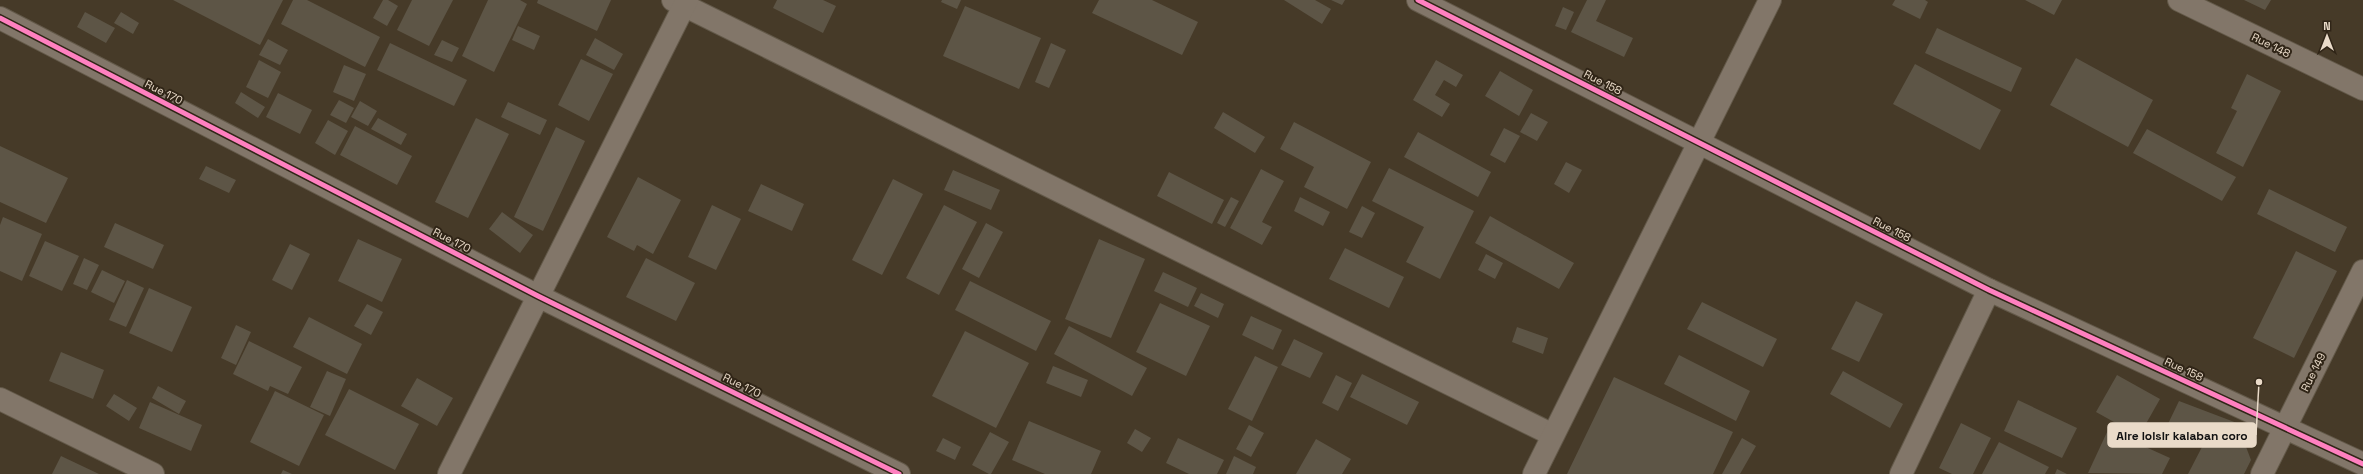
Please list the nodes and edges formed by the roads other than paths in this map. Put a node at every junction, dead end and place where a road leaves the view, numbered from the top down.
1 (1418, 0) edge
2 (1770, 0) edge
3 (2180, 0) edge
4 (681, 2) edge
5 (0, 18) edge
6 (2363, 89) edge
7 (1700, 142) junction
8 (2363, 271) edge
9 (1989, 290) junction
10 (538, 296) junction
11 (0, 399) edge
12 (2285, 427) junction
13 (1554, 435) junction
14 (2363, 464) edge
15 (153, 474) edge
16 (449, 474) edge
17 (899, 474) edge
18 (1534, 474) edge
19 (1901, 474) edge
20 (2262, 474) edge

1 - 7 street, Rue 158
2 - 7 street
3 - 6 street, Rue 148
4 - 10 street
4 - 13 street
5 - 10 street, Rue 170
7 - 9 street, Rue 158
7 - 13 street
8 - 12 street, Rue 149
9 - 12 street, Rue 158
9 - 19 street
10 - 16 street
10 - 17 street, Rue 170
11 - 15 street
12 - 14 street, Rue 158
12 - 20 street, Rue 149
13 - 18 street

